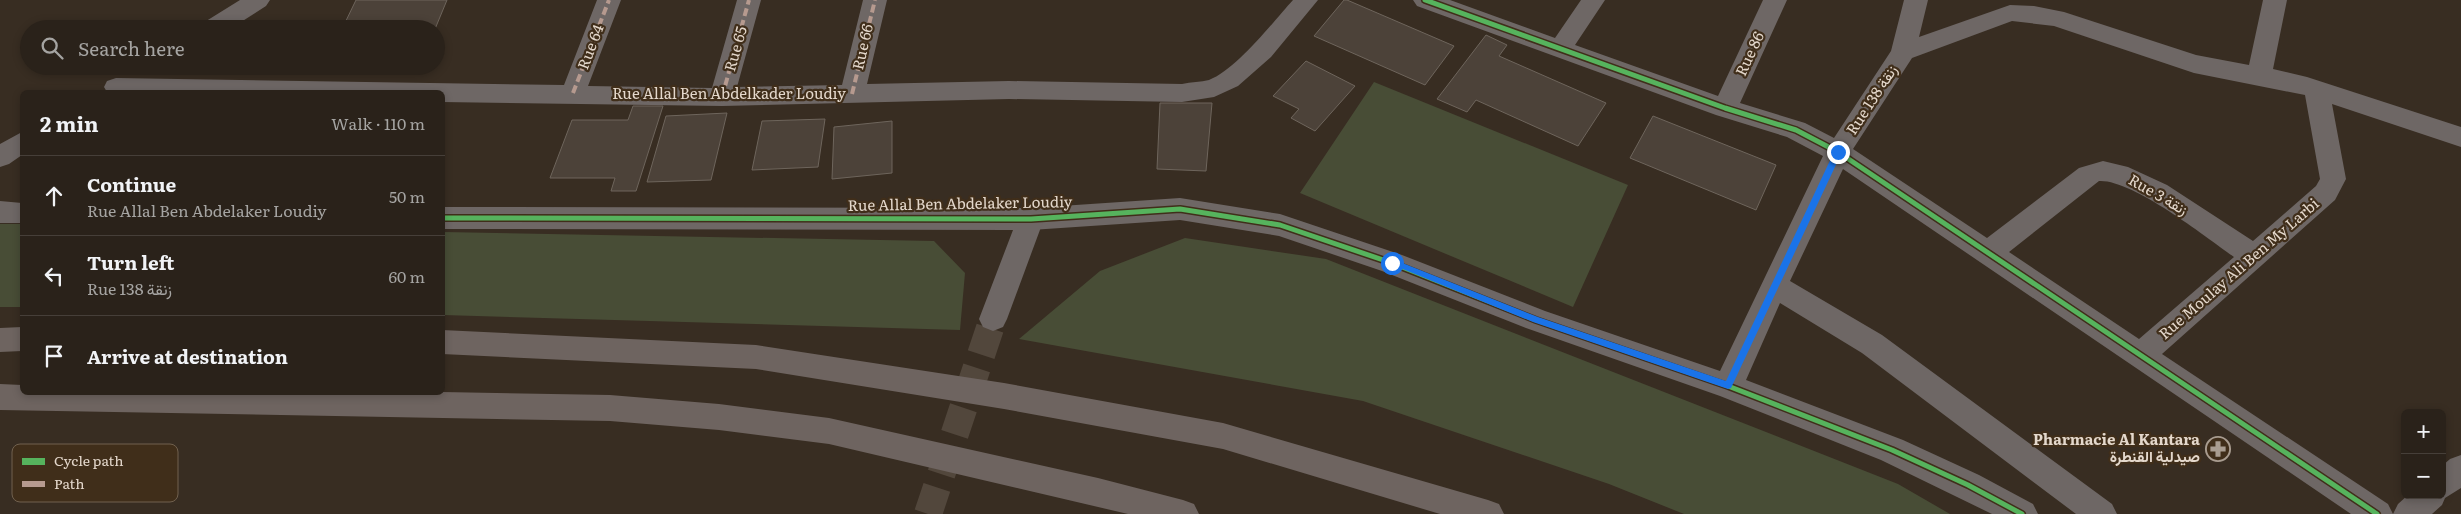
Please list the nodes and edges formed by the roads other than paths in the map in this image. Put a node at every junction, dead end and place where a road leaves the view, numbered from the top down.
1 (258, 0) edge
2 (609, 0) edge
3 (749, 0) edge
4 (874, 0) edge
5 (1306, 0) edge
6 (1425, 0) edge
7 (1593, 0) edge
8 (1776, 0) edge
9 (1916, 0) edge
10 (2275, 0) edge
11 (2059, 9) edge
12 (226, 20) edge
13 (1560, 49) junction
14 (1903, 52) junction
15 (135, 75) edge
16 (2259, 76) junction
17 (111, 90) edge
18 (2317, 90) junction
19 (445, 92) edge
20 (572, 93) junction
21 (852, 94) junction
22 (722, 97) junction
23 (1725, 108) junction
24 (2461, 137) edge
25 (20, 143) edge
26 (1838, 152) junction
27 (0, 157) edge
28 (0, 212) edge
29 (20, 213) edge
30 (445, 218) edge
31 (1031, 219) junction
32 (1988, 253) junction
33 (2254, 256) junction
34 (1774, 285) junction
35 (993, 319) tunnel mouth
36 (20, 339) edge
37 (0, 340) edge
38 (445, 342) edge
39 (2141, 355) junction
40 (1728, 386) junction
41 (0, 397) edge
42 (2461, 469) edge
43 (2446, 482) edge
44 (2426, 499) edge
45 (1183, 514) edge
46 (1488, 514) edge
47 (2022, 514) edge
48 (2101, 514) edge
49 (2377, 514) edge
50 (2409, 514) edge

1 - 12 street
2 - 20 street, Rue 64
3 - 22 street, Rue 65
4 - 21 street, Rue 66
5 - 21 street, Rue Allal Ben Abdelkader Loudiy
6 - 13 street
7 - 13 street
8 - 23 street, Rue 86
9 - 14 street, Rue 138 زنقة
10 - 16 street
11 - 14 street
11 - 16 street
13 - 23 street
14 - 26 street, Rue 138 زنقة
15 - 17 street
16 - 18 street
18 - 24 street
18 - 33 street, Rue Moulay Ali Ben My Larbi
19 - 20 street, Rue Allal Ben Abdelkader Loudiy
20 - 22 street, Rue Allal Ben Abdelkader Loudiy
21 - 22 street, Rue Allal Ben Abdelkader Loudiy
23 - 26 street
25 - 27 street
26 - 32 street
26 - 34 street, Rue 138 زنقة
28 - 29 street
30 - 31 street, Rue Allal Ben Abdelaker Loudiy
31 - 35 street
31 - 40 street, Rue Allal Ben Abdelaker Loudiy
32 - 33 street, Rue 3 زنقة
32 - 39 street
33 - 39 street, Rue Moulay Ali Ben My Larbi
34 - 40 street, Rue 138 زنقة
34 - 48 street
36 - 37 highway
38 - 46 highway
39 - 49 street
40 - 47 street, Rue Allal Ben Abdelaker Loudiy
41 - 45 highway
42 - 43 street
44 - 50 street

